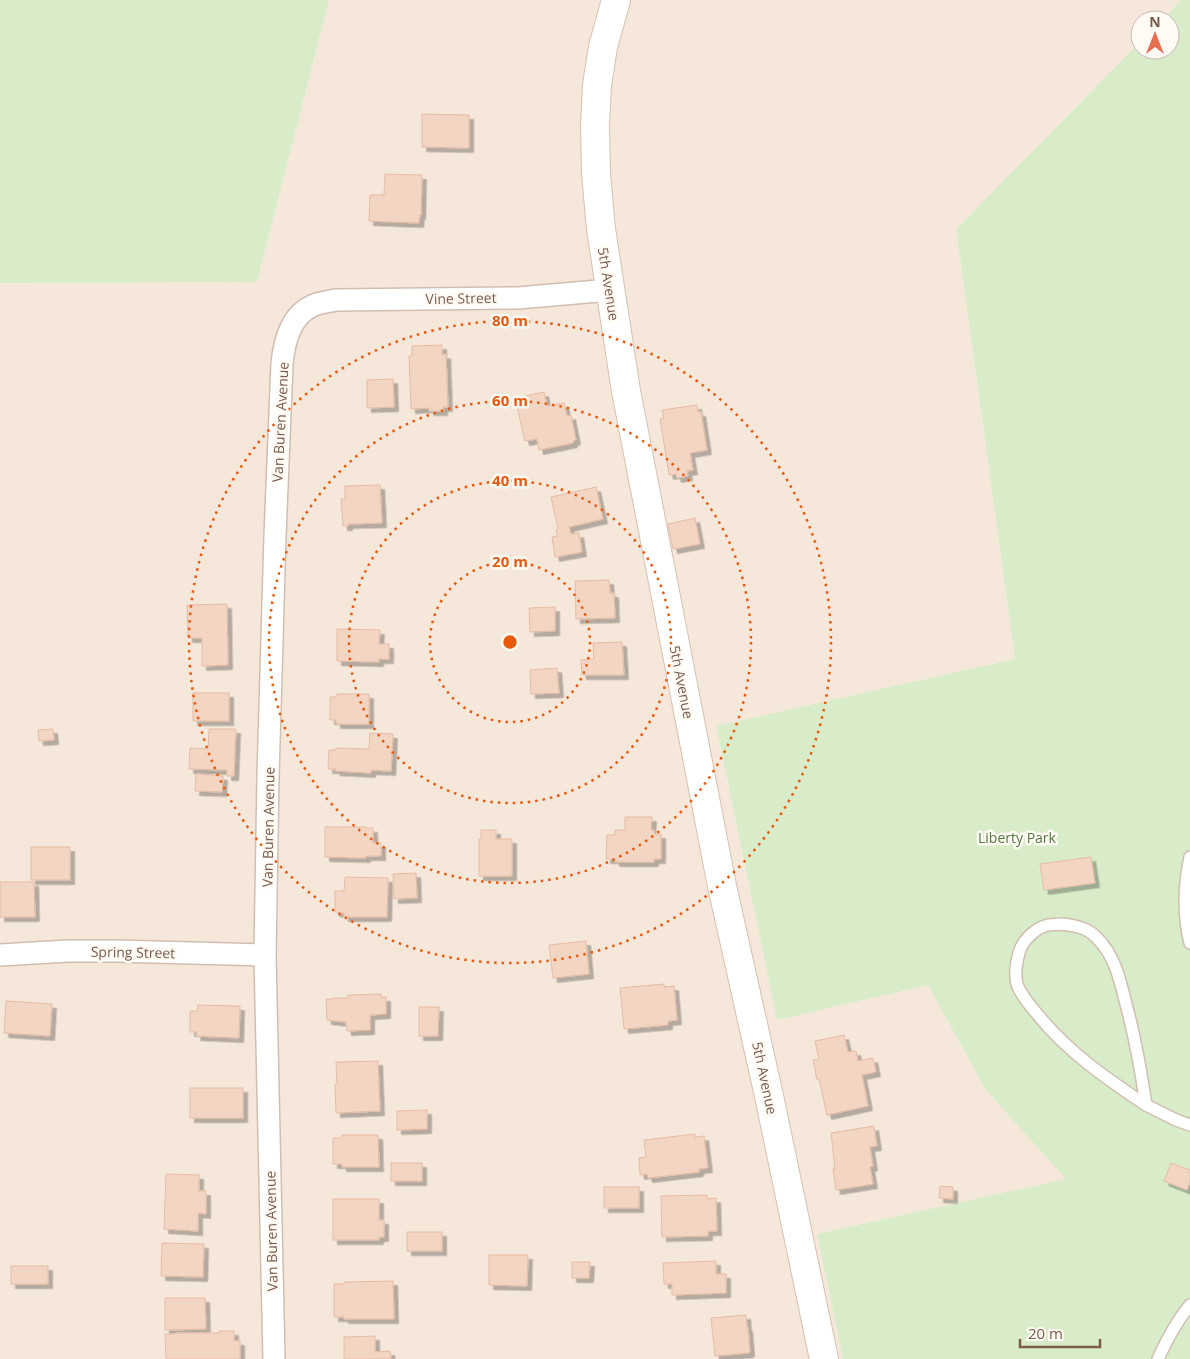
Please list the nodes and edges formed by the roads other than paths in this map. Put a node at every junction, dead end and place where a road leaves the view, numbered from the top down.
1 (616, 0) edge
2 (610, 290) junction
3 (313, 305) joint
4 (1190, 856) edge
5 (1190, 944) edge
6 (0, 955) edge
7 (265, 955) junction
8 (1146, 1105) junction
9 (1190, 1125) edge
10 (1190, 1305) edge
11 (274, 1359) edge
12 (824, 1359) edge
13 (1158, 1359) edge

1 - 2 street, 5th Avenue
2 - 3 street, Vine Street
2 - 12 street, 5th Avenue
3 - 7 street, Van Buren Avenue
4 - 5 lane
6 - 7 street, Spring Street
7 - 11 street, Van Buren Avenue
8 - 8 lane
8 - 9 lane
10 - 13 lane

